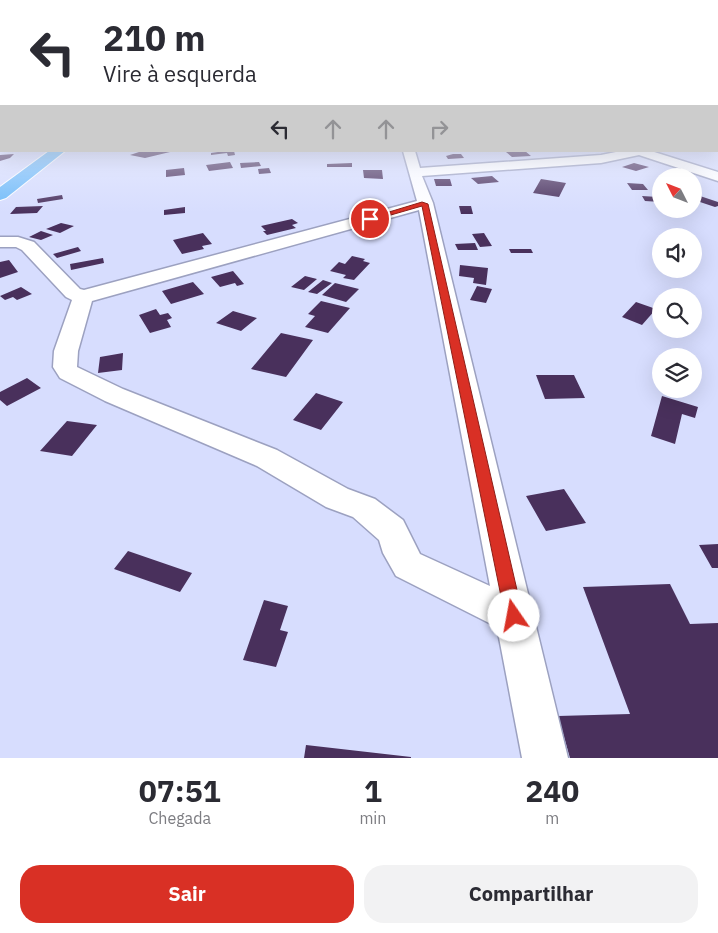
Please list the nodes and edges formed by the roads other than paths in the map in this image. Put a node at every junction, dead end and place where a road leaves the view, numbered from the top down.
1 (57, 152) edge
2 (642, 152) edge
3 (412, 162) edge
4 (718, 177) edge
5 (0, 195) edge
6 (425, 204) junction
7 (0, 242) edge
8 (82, 297) junction
9 (514, 616) junction
10 (545, 758) edge

1 - 5 highway
2 - 3 street
2 - 4 street
3 - 6 street
6 - 8 street
6 - 9 street
7 - 8 street
8 - 9 street
9 - 10 street

